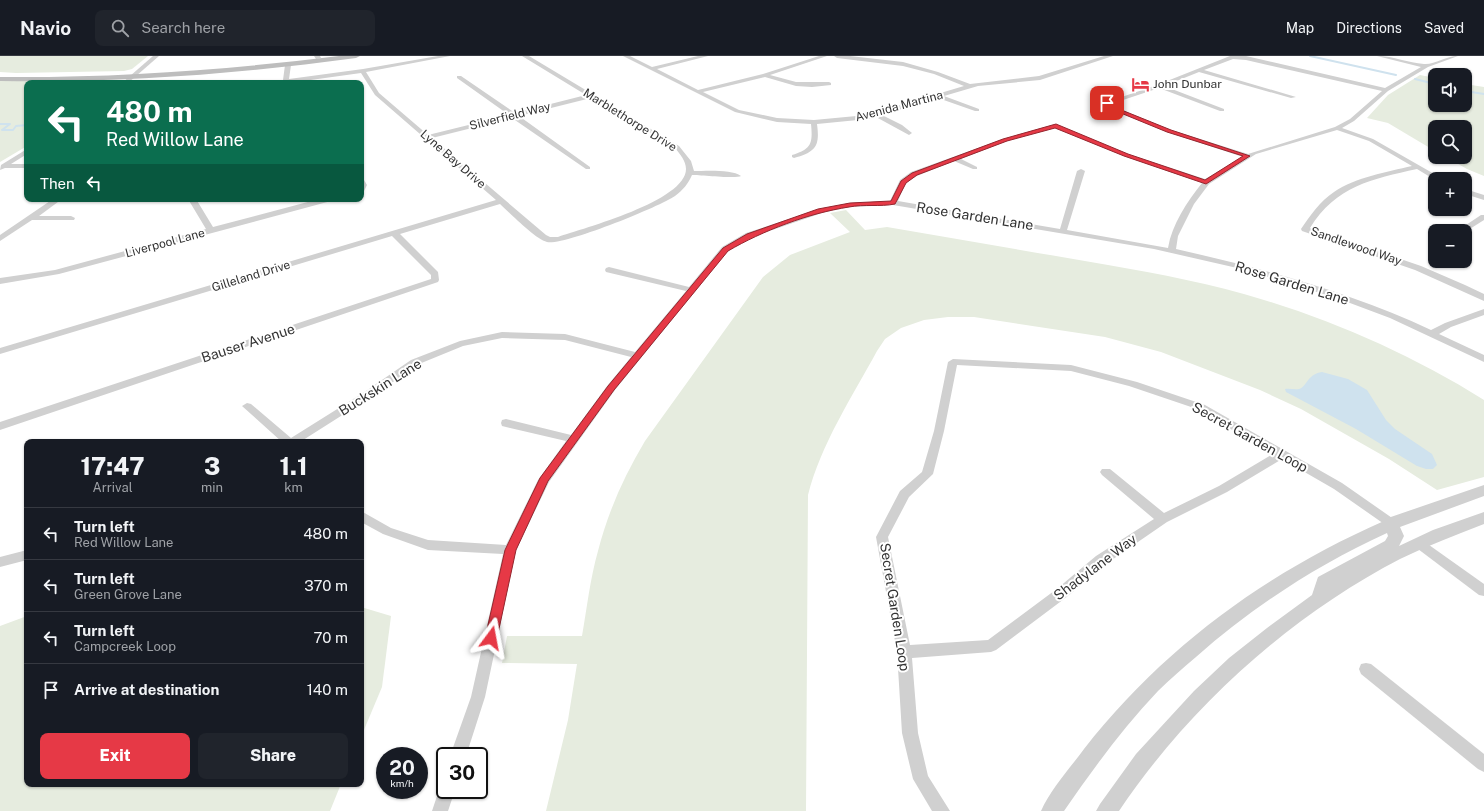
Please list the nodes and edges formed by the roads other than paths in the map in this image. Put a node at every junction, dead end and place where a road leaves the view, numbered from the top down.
1 (156, 56) edge
2 (160, 56) edge
3 (330, 56) edge
4 (356, 56) edge
5 (447, 56) edge
6 (525, 56) edge
7 (626, 56) edge
8 (705, 56) edge
9 (824, 56) edge
10 (837, 56) edge
11 (1110, 56) edge
12 (1380, 56) edge
13 (1455, 56) edge
14 (318, 57) edge
15 (913, 58) dead end
16 (904, 64) junction
17 (288, 65) junction
18 (1426, 66) junction
19 (652, 69) junction
20 (1198, 70) junction
21 (364, 71) junction
22 (0, 75) edge
23 (134, 75) junction
24 (765, 75) junction
25 (459, 77) dead end
26 (0, 79) edge
27 (128, 80) edge
28 (286, 80) edge
29 (300, 80) edge
30 (828, 84) dead end
31 (970, 86) junction
32 (1159, 86) junction
33 (1386, 90) junction
34 (697, 92) junction
35 (592, 96) junction
36 (939, 96) junction
37 (1293, 97) dead end
38 (977, 110) dead end
39 (1222, 110) dead end
40 (514, 115) junction
41 (878, 115) junction
42 (814, 122) junction
43 (1337, 128) junction
44 (909, 133) dead end
45 (428, 137) junction
46 (24, 153) edge
47 (794, 156) dead end
48 (1248, 156) junction
49 (955, 159) junction
50 (24, 166) edge
51 (1, 167) edge
52 (588, 168) dead end
53 (975, 168) dead end
54 (1418, 168) junction
55 (1081, 171) dead end
56 (690, 173) junction
57 (1428, 173) edge
58 (738, 176) dead end
59 (1206, 182) junction
60 (1472, 194) edge
61 (1484, 198) edge
62 (501, 201) junction
63 (54, 202) edge
64 (194, 202) edge
65 (317, 202) edge
66 (893, 203) junction
67 (1484, 217) edge
68 (30, 218) junction
69 (71, 218) dead end
70 (1472, 224) edge
71 (211, 231) junction
72 (1063, 231) junction
73 (394, 233) junction
74 (0, 239) edge
75 (1172, 250) junction
76 (609, 270) dead end
77 (0, 281) edge
78 (691, 290) junction
79 (1484, 298) edge
80 (1484, 312) edge
81 (1432, 334) junction
82 (0, 351) edge
83 (637, 356) junction
84 (1484, 359) edge
85 (247, 406) dead end
86 (506, 423) dead end
87 (0, 426) edge
88 (286, 439) edge
89 (297, 439) edge
90 (572, 439) junction
91 (1280, 454) junction
92 (1106, 472) dead end
93 (1484, 490) edge
94 (364, 518) edge
95 (1163, 518) junction
96 (1484, 518) edge
97 (1391, 523) junction
98 (1418, 543) junction
99 (510, 550) junction
100 (24, 556) edge
101 (0, 562) edge
102 (1484, 591) edge
103 (1319, 599) junction
104 (904, 652) junction
105 (1366, 669) dead end
106 (461, 747) edge
107 (1484, 764) edge
108 (444, 799) edge
109 (440, 811) edge
110 (942, 811) edge
111 (1052, 811) edge
112 (1107, 811) edge

1 - 2 street
1 - 23 street
3 - 14 main road
4 - 17 main road
5 - 21 street
6 - 35 street, Marblethorpe Drive
7 - 19 street, Avenida Martina
8 - 19 street
9 - 24 street
10 - 16 street
11 - 31 street, Avenida Martina
12 - 18 street
13 - 18 street
14 - 23 main road
15 - 16 street
16 - 31 street
17 - 23 main road
17 - 28 street
18 - 33 street
19 - 34 street, Avenida Martina
20 - 32 street
20 - 33 street
20 - 37 street
21 - 29 street
21 - 45 street, Lyne Bay Drive
22 - 23 main road
23 - 26 main road
23 - 27 street
24 - 30 street
24 - 34 street
25 - 40 street
31 - 36 street, Avenida Martina
32 - 39 street
32 - 48 street
33 - 43 street
34 - 42 street, Avenida Martina
35 - 40 street, Silverfield Way
35 - 56 street, Marblethorpe Drive
36 - 38 street
36 - 41 street, Avenida Martina
40 - 45 street, Silverfield Way
40 - 52 street
41 - 42 street, Avenida Martina
41 - 44 street
42 - 47 street
43 - 48 street
43 - 54 street
45 - 62 street, Lyne Bay Drive
46 - 51 street
48 - 59 street
49 - 53 street
49 - 59 street
49 - 66 street
50 - 51 street
54 - 57 street
54 - 79 street, Sandlewood Way
55 - 72 street
56 - 58 street
56 - 62 street, Lyne Bay Drive
59 - 75 street
60 - 61 street
62 - 73 street, Gilleland Drive
63 - 68 street
64 - 71 street
65 - 71 street, Liverpool Lane
66 - 72 street, Rose Garden Lane
66 - 78 street, Rose Garden Lane
67 - 70 street
68 - 69 street
68 - 74 street
71 - 77 street, Liverpool Lane
72 - 75 street, Rose Garden Lane
73 - 82 street, Gilleland Drive
73 - 87 street, Bauser Avenue
75 - 81 street, Rose Garden Lane
76 - 78 street
78 - 83 street, Rose Garden Lane
80 - 81 street
81 - 84 street, Rose Garden Lane
83 - 89 street, Buckskin Lane
83 - 90 street, Rose Garden Lane
85 - 88 street
86 - 90 street
90 - 99 street, Rose Garden Lane
91 - 95 street, Shadylane Way
91 - 97 street, Secret Garden Loop
91 - 104 street, Secret Garden Loop
92 - 95 street
93 - 97 street
94 - 99 street
95 - 104 street, Shadylane Way
96 - 98 street
97 - 103 street
97 - 111 street
98 - 102 street
98 - 103 street
99 - 106 street, Rose Garden Lane
100 - 101 street
103 - 112 street
104 - 110 street, Secret Garden Loop
105 - 107 street
108 - 109 street

